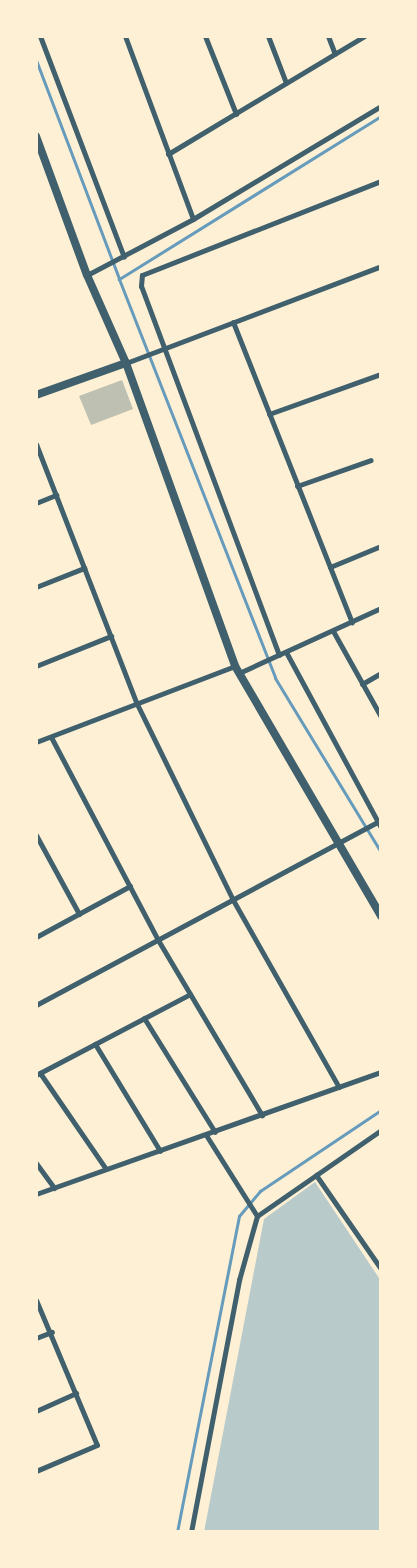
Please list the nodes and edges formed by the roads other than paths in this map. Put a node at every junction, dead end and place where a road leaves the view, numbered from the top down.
1 (40, 36) edge
2 (125, 36) edge
3 (205, 36) edge
4 (268, 36) edge
5 (328, 36) edge
6 (364, 36) edge
7 (335, 54) junction
8 (286, 84) junction
9 (381, 106) edge
10 (236, 114) junction
11 (36, 136) edge
12 (168, 154) junction
13 (381, 181) edge
14 (193, 219) junction
15 (124, 257) junction
16 (381, 266) edge
17 (87, 275) junction
18 (233, 322) junction
19 (167, 347) junction
20 (126, 363) junction
21 (381, 374) edge
22 (36, 395) edge
23 (269, 414) junction
24 (36, 444) edge
25 (371, 460) dead end
26 (297, 486) junction
27 (56, 495) junction
28 (36, 503) edge
29 (381, 546) edge
30 (330, 567) junction
31 (84, 568) junction
32 (36, 587) edge
33 (381, 608) edge
34 (352, 622) junction
35 (333, 631) junction
36 (111, 636) junction
37 (286, 652) junction
38 (279, 655) junction
39 (36, 666) edge
40 (237, 669) junction
41 (381, 673) edge
42 (362, 684) junction
43 (137, 704) junction
44 (381, 717) edge
45 (51, 737) junction
46 (36, 742) edge
47 (379, 821) edge
48 (381, 828) edge
49 (36, 835) edge
50 (337, 845) junction
51 (130, 886) junction
52 (233, 900) junction
53 (79, 914) junction
54 (381, 916) edge
55 (36, 928) edge
56 (38, 936) edge
57 (158, 940) junction
58 (190, 994) junction
59 (36, 1005) edge
60 (144, 1018) junction
61 (95, 1044) junction
62 (381, 1072) edge
63 (38, 1074) edge
64 (339, 1087) junction
65 (262, 1115) junction
66 (215, 1132) junction
67 (380, 1133) edge
68 (206, 1135) junction
69 (160, 1151) junction
70 (36, 1163) edge
71 (106, 1169) junction
72 (316, 1175) junction
73 (54, 1188) junction
74 (36, 1194) edge
75 (258, 1216) junction
76 (381, 1269) edge
77 (36, 1300) edge
78 (52, 1332) junction
79 (36, 1338) edge
80 (76, 1393) junction
81 (36, 1411) edge
82 (36, 1471) edge
83 (191, 1532) edge

1 - 15 street
2 - 12 street
3 - 10 street
4 - 8 street
5 - 7 street
6 - 7 street
7 - 8 street
8 - 10 street
9 - 14 street
10 - 12 street
11 - 17 street
12 - 14 street
13 - 19 street
14 - 15 street
15 - 17 street
16 - 18 street
17 - 20 street
18 - 19 street
18 - 23 street
19 - 20 street
19 - 38 street
20 - 22 street
20 - 40 street
21 - 23 street
23 - 26 street
24 - 27 street
25 - 26 street
26 - 30 street
27 - 28 street
27 - 31 street
29 - 30 street
30 - 34 street
31 - 32 street
31 - 36 street
33 - 34 street
34 - 35 street
35 - 37 street
35 - 42 street
36 - 39 street
36 - 43 street
37 - 38 street
37 - 47 street
38 - 40 street
40 - 43 street
40 - 50 street
41 - 42 street
42 - 44 street
43 - 45 street
43 - 52 street
45 - 46 street
45 - 51 street
47 - 48 street
47 - 50 street
49 - 53 street
50 - 52 street
50 - 54 street
51 - 53 street
51 - 57 street
52 - 57 street
52 - 64 street
53 - 56 street
55 - 56 street
57 - 58 street
57 - 59 street
58 - 60 street
58 - 65 street
60 - 61 street
60 - 66 street
61 - 63 street
61 - 69 street
62 - 64 street
63 - 71 street
64 - 65 street
65 - 66 street
66 - 68 street
67 - 72 street
68 - 69 street
68 - 75 street
69 - 71 street
70 - 73 street
71 - 73 street
72 - 75 street
72 - 76 street
73 - 74 street
75 - 83 street
77 - 78 street
78 - 79 street
78 - 80 street
80 - 81 street
80 - 82 street

